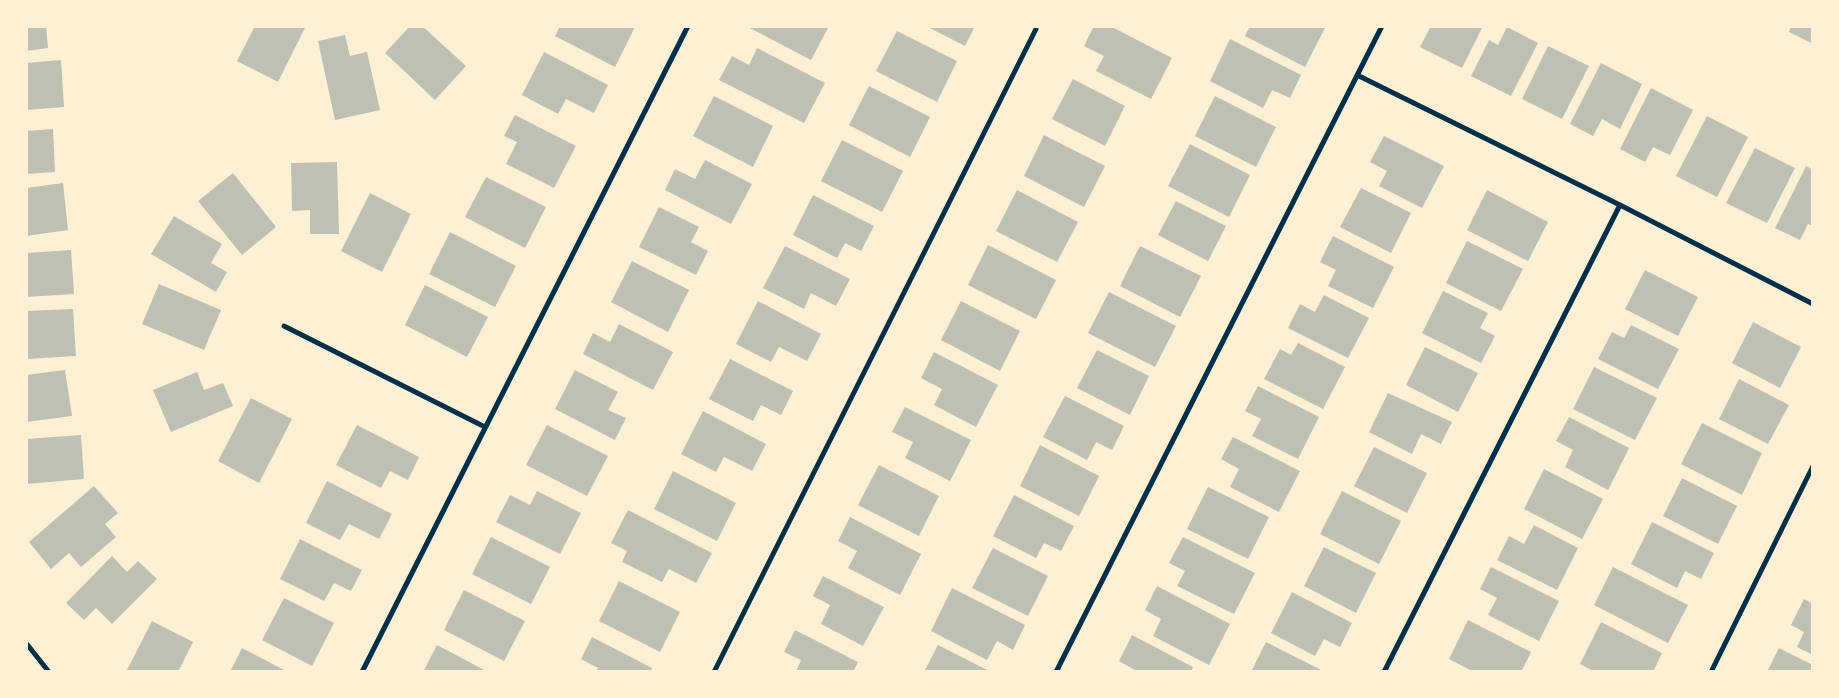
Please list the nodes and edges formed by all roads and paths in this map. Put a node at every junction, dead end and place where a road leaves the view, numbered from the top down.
1 (688, 26) edge
2 (1036, 26) edge
3 (1382, 26) edge
4 (1357, 75) junction
5 (1620, 205) junction
6 (1813, 304) edge
7 (284, 326) dead end
8 (485, 427) junction
9 (1813, 466) edge
10 (26, 643) edge
11 (49, 672) edge
12 (362, 672) edge
13 (714, 672) edge
14 (1056, 672) edge
15 (1384, 672) edge
16 (1711, 672) edge

1 - 8 street
2 - 13 street
3 - 4 street
4 - 5 street
4 - 14 street
5 - 6 street
5 - 15 street
7 - 8 street
8 - 12 street
9 - 16 street
10 - 11 street

